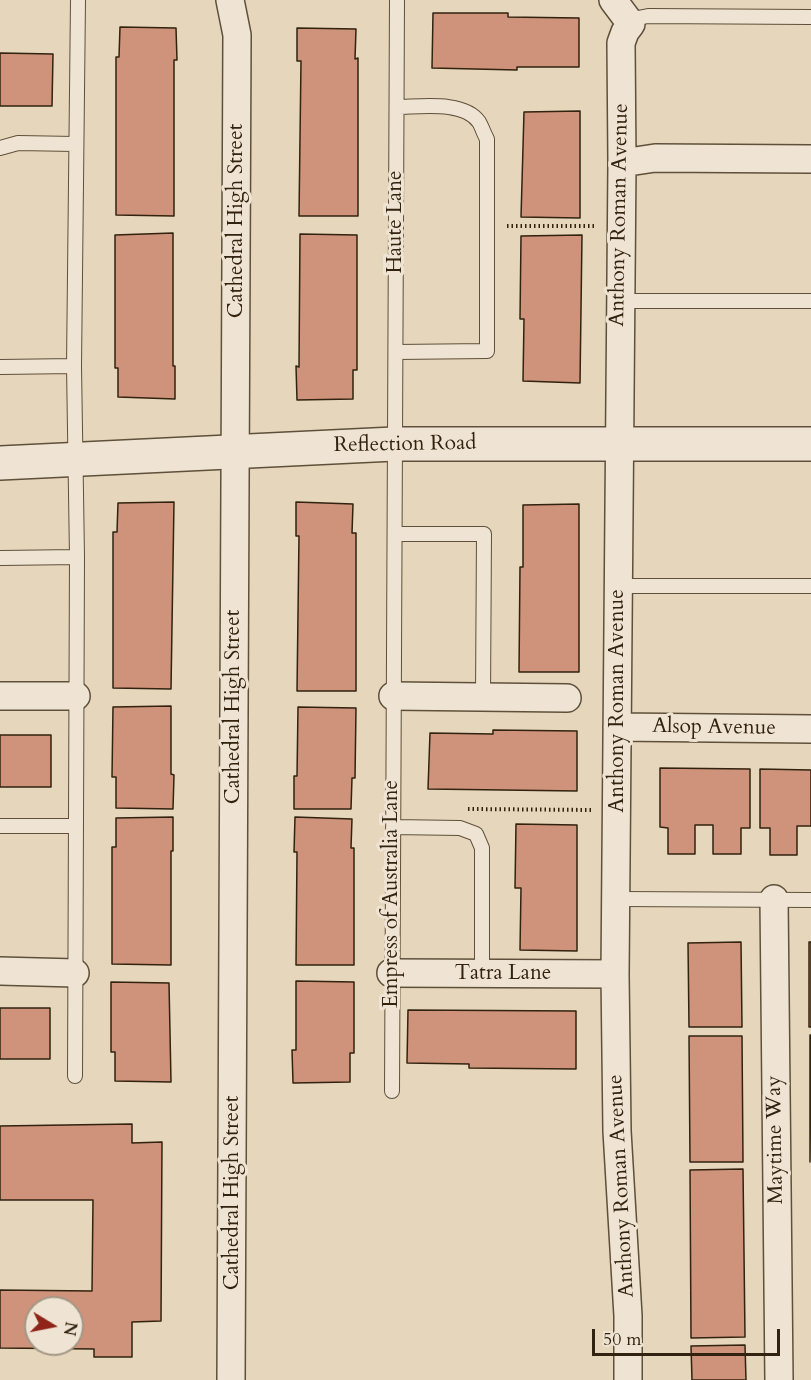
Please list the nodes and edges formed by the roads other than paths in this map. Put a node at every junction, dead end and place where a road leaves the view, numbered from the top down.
1 (78, 0) edge
2 (230, 0) edge
3 (245, 0) edge
4 (397, 0) edge
5 (613, 0) edge
6 (811, 17) edge
7 (631, 24) junction
8 (237, 35) junction
9 (397, 107) junction
10 (75, 144) junction
11 (0, 148) edge
12 (811, 159) edge
13 (622, 163) junction
14 (620, 301) junction
15 (811, 301) edge
16 (396, 352) junction
17 (74, 366) junction
18 (0, 367) edge
19 (619, 443) junction
20 (394, 444) junction
21 (811, 444) edge
22 (235, 452) junction
23 (76, 459) junction
24 (0, 463) edge
25 (395, 534) junction
26 (77, 557) junction
27 (0, 558) edge
28 (618, 586) junction
29 (811, 586) edge
30 (0, 696) edge
31 (76, 696) junction
32 (393, 696) junction
33 (483, 697) junction
34 (567, 699) dead end
35 (617, 727) junction
36 (811, 729) edge
37 (0, 826) edge
38 (75, 826) junction
39 (393, 827) junction
40 (616, 899) junction
41 (774, 899) junction
42 (811, 900) edge
43 (0, 971) edge
44 (75, 973) junction
45 (391, 974) junction
46 (482, 974) junction
47 (615, 974) junction
48 (75, 1076) dead end
49 (392, 1091) dead end
50 (231, 1380) edge
51 (628, 1380) edge
52 (779, 1380) edge

1 - 10 lane
2 - 8 street, Cathedral High Street
3 - 8 street, Cathedral High Street
4 - 9 lane, Haute Lane
5 - 7 street
6 - 7 lane
7 - 13 street, Anthony Roman Avenue
8 - 22 street, Cathedral High Street
9 - 16 lane, Haute Lane
9 - 16 lane
10 - 11 lane
10 - 17 lane
12 - 13 street
13 - 14 street, Anthony Roman Avenue
14 - 15 lane
14 - 19 street, Anthony Roman Avenue
16 - 20 lane, Haute Lane
17 - 18 lane
17 - 23 lane
19 - 20 street, Reflection Road
19 - 21 street, Reflection Road
19 - 28 street, Anthony Roman Avenue
20 - 22 street, Reflection Road
20 - 25 lane, Empress of Australia Lane
22 - 23 street, Reflection Road
22 - 50 street, Cathedral High Street
23 - 24 street, Reflection Road
23 - 26 lane
25 - 32 lane, Empress of Australia Lane
25 - 33 lane
26 - 27 lane
26 - 31 lane
28 - 29 lane
28 - 35 street, Anthony Roman Avenue
30 - 31 street
31 - 38 lane
32 - 33 street
32 - 39 lane, Empress of Australia Lane
33 - 34 street
35 - 36 street, Alsop Avenue
35 - 40 street, Anthony Roman Avenue
37 - 38 lane
38 - 44 lane
39 - 45 lane, Empress of Australia Lane
39 - 46 lane
40 - 41 lane
40 - 47 street, Anthony Roman Avenue
41 - 42 lane
41 - 52 street, Maytime Way
43 - 44 street
44 - 48 lane
45 - 46 street, Tatra Lane
45 - 49 lane, Empress of Australia Lane
46 - 47 street, Tatra Lane
47 - 51 street, Anthony Roman Avenue

